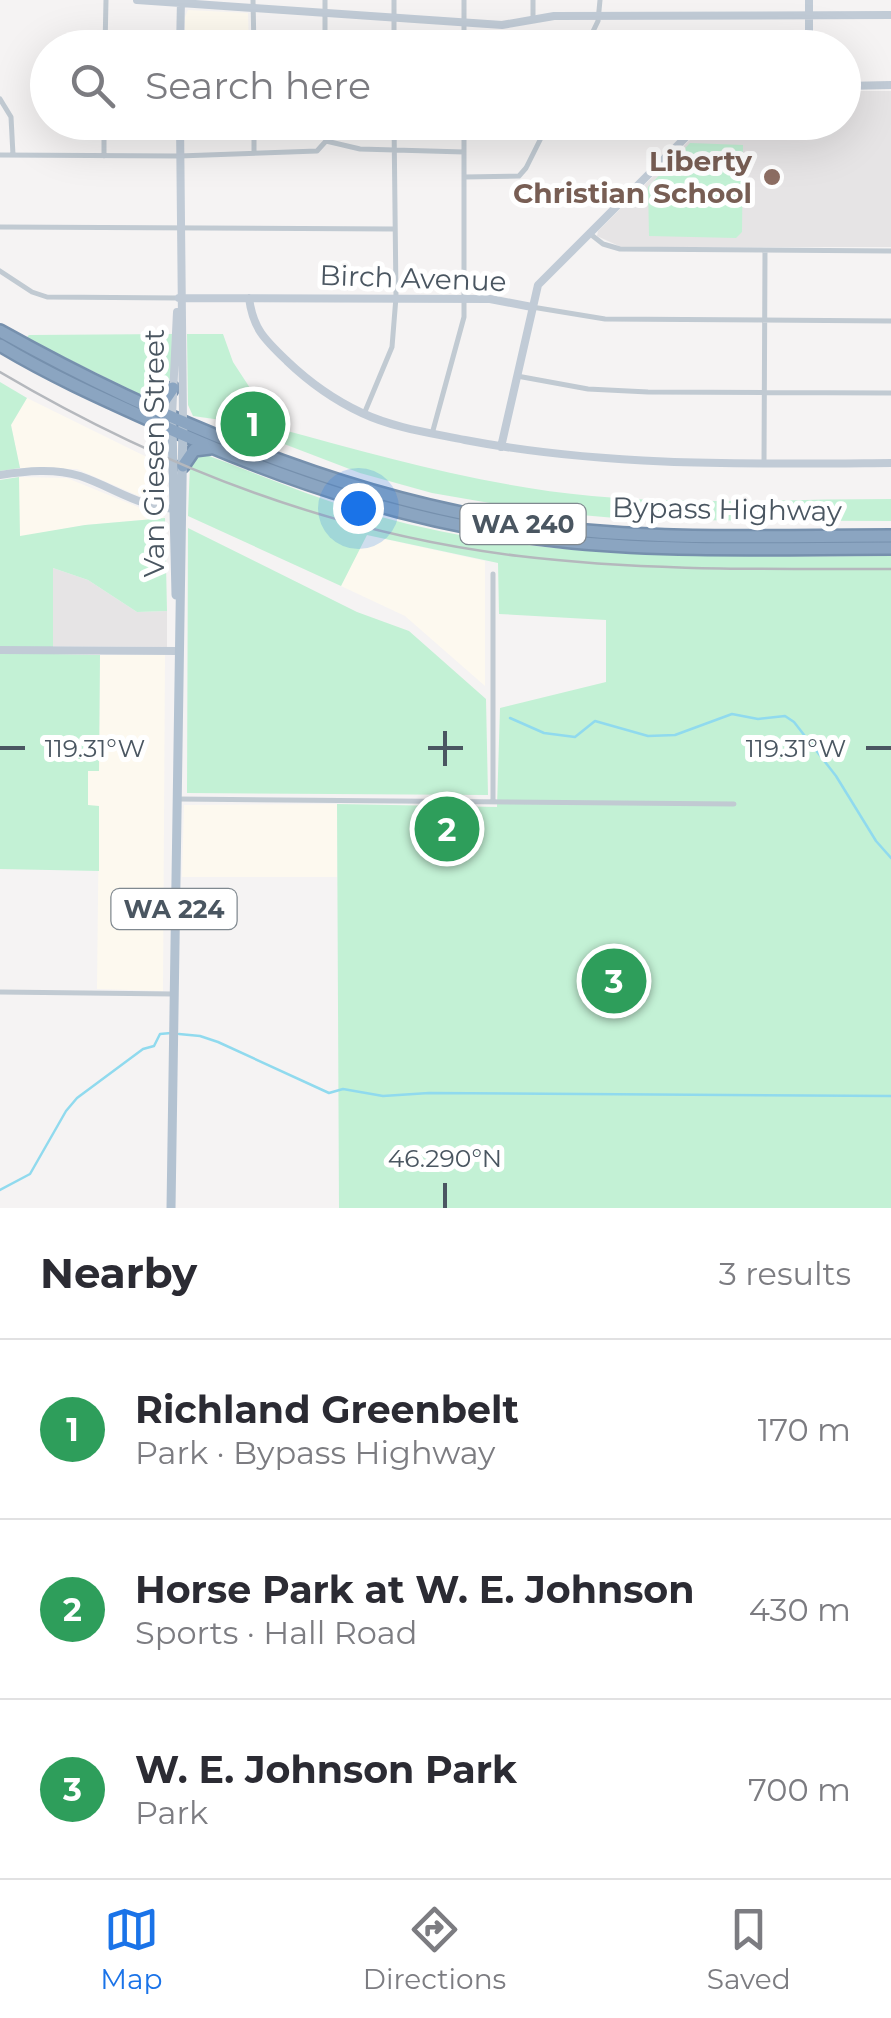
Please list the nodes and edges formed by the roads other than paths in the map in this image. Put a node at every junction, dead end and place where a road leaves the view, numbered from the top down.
1 (106, 0) edge
2 (136, 0) edge
3 (325, 0) edge
4 (394, 0) edge
5 (464, 0) edge
6 (533, 0) edge
7 (600, 0) edge
8 (809, 0) edge
9 (181, 2) edge
10 (254, 4) edge
11 (325, 13) junction
12 (891, 15) edge
13 (600, 16) junction
14 (809, 16) junction
15 (394, 18) junction
16 (533, 20) junction
17 (464, 22) junction
18 (106, 30) edge
19 (180, 30) edge
20 (254, 30) edge
21 (325, 30) edge
22 (394, 30) edge
23 (464, 30) edge
24 (593, 30) edge
25 (809, 30) edge
26 (891, 85) edge
27 (861, 86) edge
28 (0, 98) edge
29 (104, 140) edge
30 (179, 140) edge
31 (254, 140) edge
32 (394, 140) edge
33 (464, 140) edge
34 (540, 140) edge
35 (683, 140) edge
36 (326, 141) joint
37 (394, 152) junction
38 (464, 152) junction
39 (254, 154) junction
40 (0, 155) edge
41 (12, 155) junction
42 (104, 156) junction
43 (179, 156) junction
44 (464, 177) junction
45 (0, 227) edge
46 (179, 227) junction
47 (394, 229) junction
48 (588, 233) junction
49 (891, 251) edge
50 (765, 252) junction
51 (0, 271) edge
52 (179, 298) junction
53 (249, 298) junction
54 (396, 298) junction
55 (465, 298) junction
56 (532, 306) junction
57 (891, 321) edge
58 (764, 322) junction
59 (0, 331) edge
60 (0, 345) edge
61 (518, 376) junction
62 (174, 388) junction
63 (765, 392) junction
64 (891, 393) edge
65 (146, 404) junction
66 (364, 414) junction
67 (178, 418) junction
68 (178, 432) junction
69 (432, 434) junction
70 (501, 447) junction
71 (216, 449) junction
72 (891, 463) edge
73 (764, 464) junction
74 (183, 466) junction
75 (0, 476) edge
76 (178, 509) junction
77 (891, 536) edge
78 (891, 548) edge
79 (493, 574) dead end
80 (0, 650) edge
81 (178, 651) junction
82 (176, 800) junction
83 (493, 802) junction
84 (734, 804) dead end
85 (0, 992) edge
86 (173, 994) junction
87 (170, 1208) edge

1 - 18 street
2 - 9 street
3 - 11 street
4 - 15 street
5 - 17 street
6 - 16 street
7 - 13 street
8 - 14 street
9 - 10 street
9 - 19 street
10 - 11 street
10 - 20 street
11 - 15 street
11 - 21 street
12 - 14 street
13 - 14 street
13 - 16 street
13 - 24 street
14 - 25 street
15 - 17 street
15 - 22 street
16 - 17 street
17 - 23 street
26 - 27 street
28 - 41 street
29 - 42 street
30 - 43 street, Van Giesen Street
31 - 39 street
32 - 37 street
33 - 38 street
34 - 44 street
35 - 48 street
36 - 37 street
36 - 39 street
37 - 38 street
37 - 47 street
38 - 44 street
39 - 43 street
40 - 41 street
41 - 42 street
42 - 43 street
43 - 46 street, Van Giesen Street
44 - 55 street
45 - 46 street
46 - 47 street
46 - 52 street, Van Giesen Street
47 - 54 street
48 - 50 street
48 - 56 street
49 - 50 street
50 - 58 street
51 - 52 street, Birch Avenue
52 - 53 street, Birch Avenue
52 - 62 street, Van Giesen Street
52 - 67 street, Van Giesen Street
53 - 54 street, Birch Avenue
53 - 66 street
54 - 55 street, Birch Avenue
54 - 66 street
55 - 56 street, Birch Avenue
55 - 69 street
56 - 58 street, Birch Avenue
56 - 61 street
57 - 58 street, Birch Avenue
58 - 63 street
59 - 65 highway, Bypass Highway / WA 240
60 - 68 highway, Bypass Highway / WA 240
61 - 63 street
61 - 70 street
62 - 65 highway
62 - 67 street, Van Giesen Street
63 - 64 street
63 - 73 street
65 - 67 highway, Bypass Highway / WA 240
66 - 69 street
67 - 68 main road, Van Giesen Street / WA 224
67 - 77 highway, Bypass Highway / WA 240
68 - 71 highway, Bypass Highway / WA 240
68 - 74 main road, Van Giesen Street / WA 224
68 - 76 main road, Van Giesen Street / WA 224
69 - 70 street
70 - 73 street
71 - 74 highway
71 - 78 highway, Bypass Highway / WA 240
72 - 73 street
74 - 76 main road, Van Giesen Street / WA 224
75 - 76 street
76 - 81 main road, Van Giesen Street / WA 224
79 - 83 street
80 - 81 street
81 - 82 main road, Van Giesen Street / WA 224
82 - 83 street
82 - 86 main road, Van Giesen Street / WA 224
83 - 84 street
85 - 86 street
86 - 87 main road, Van Giesen Street / WA 224

